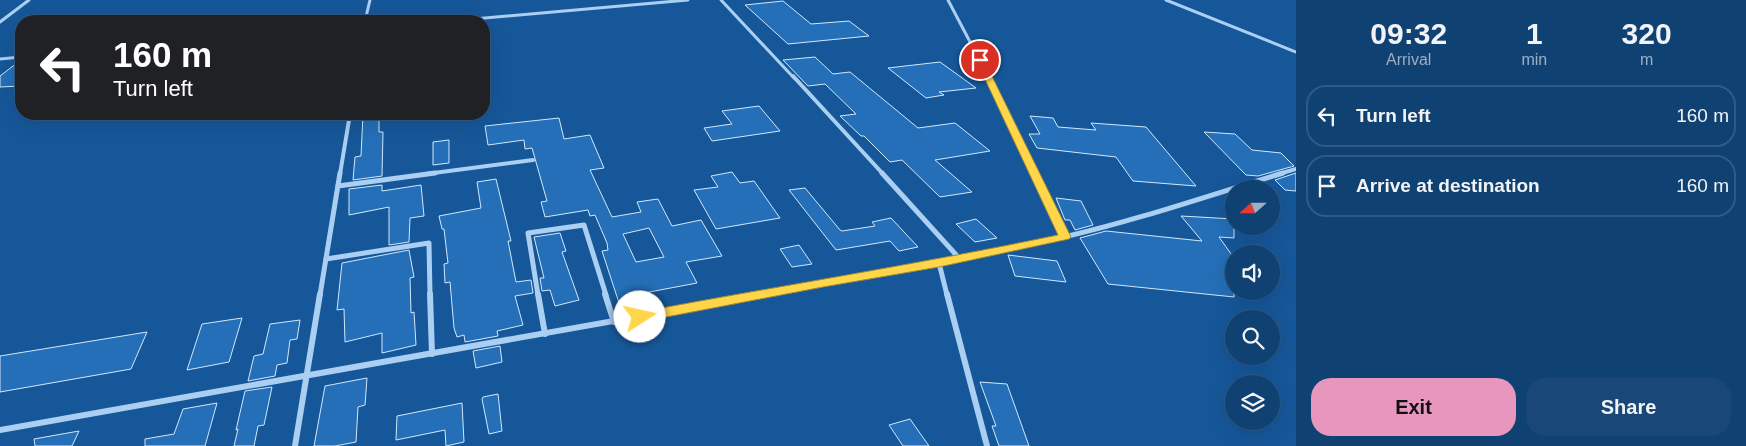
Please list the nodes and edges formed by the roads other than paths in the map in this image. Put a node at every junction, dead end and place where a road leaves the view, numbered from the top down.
1 (29, 0) edge
2 (370, 0) edge
3 (688, 0) edge
4 (721, 0) edge
5 (948, 0) edge
6 (1166, 0) edge
7 (366, 15) edge
8 (490, 18) edge
9 (0, 22) edge
10 (1296, 52) edge
11 (15, 58) edge
12 (0, 59) edge
13 (349, 120) edge
14 (533, 160) dead end
15 (1296, 169) edge
16 (338, 186) junction
17 (1065, 237) junction
18 (959, 258) junction
19 (326, 259) junction
20 (939, 263) junction
21 (614, 322) junction
22 (545, 334) junction
23 (432, 354) junction
24 (307, 376) junction
25 (0, 430) edge
26 (295, 446) edge
27 (987, 446) edge

1 - 9 street
2 - 7 street
3 - 8 street
4 - 18 street
5 - 17 street
6 - 10 street
11 - 12 street
13 - 16 street
14 - 16 street
15 - 17 street
16 - 19 street
17 - 18 street
18 - 20 street
19 - 23 street
19 - 24 street
20 - 21 street
20 - 27 street
21 - 22 street
21 - 22 street
22 - 23 street
23 - 24 street
24 - 25 street
24 - 26 street

